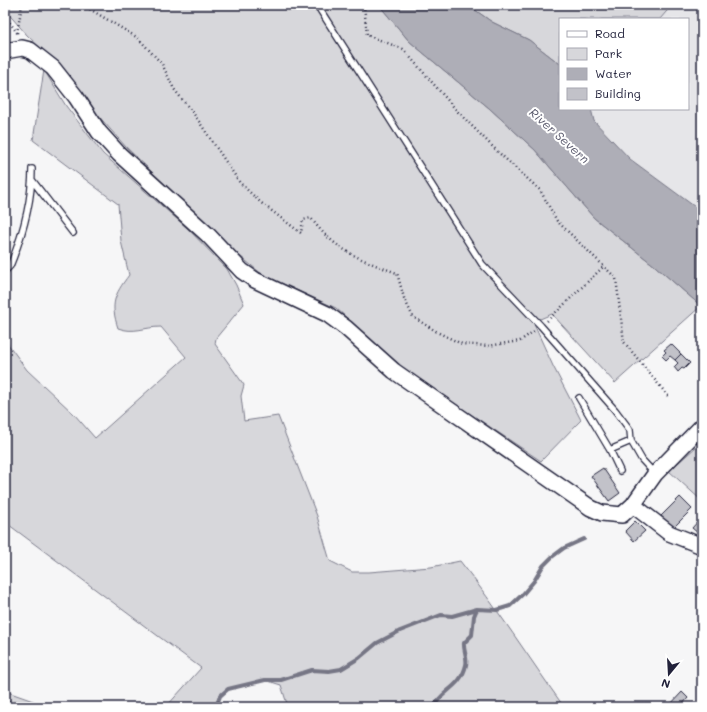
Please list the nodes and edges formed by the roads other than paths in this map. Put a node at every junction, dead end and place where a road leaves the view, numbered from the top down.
1 (317, 5) edge
2 (5, 51) edge
3 (32, 169) dead end
4 (32, 180) junction
5 (72, 233) dead end
6 (5, 271) edge
7 (579, 398) dead end
8 (700, 428) edge
9 (631, 441) junction
10 (610, 450) junction
11 (620, 471) dead end
12 (655, 474) junction
13 (634, 505) junction
14 (702, 546) edge

1 - 9 lane
2 - 13 street
3 - 4 lane
4 - 5 lane
4 - 6 lane
7 - 10 lane
8 - 12 street
9 - 10 lane
9 - 12 lane
10 - 11 lane
12 - 13 street
13 - 14 street

